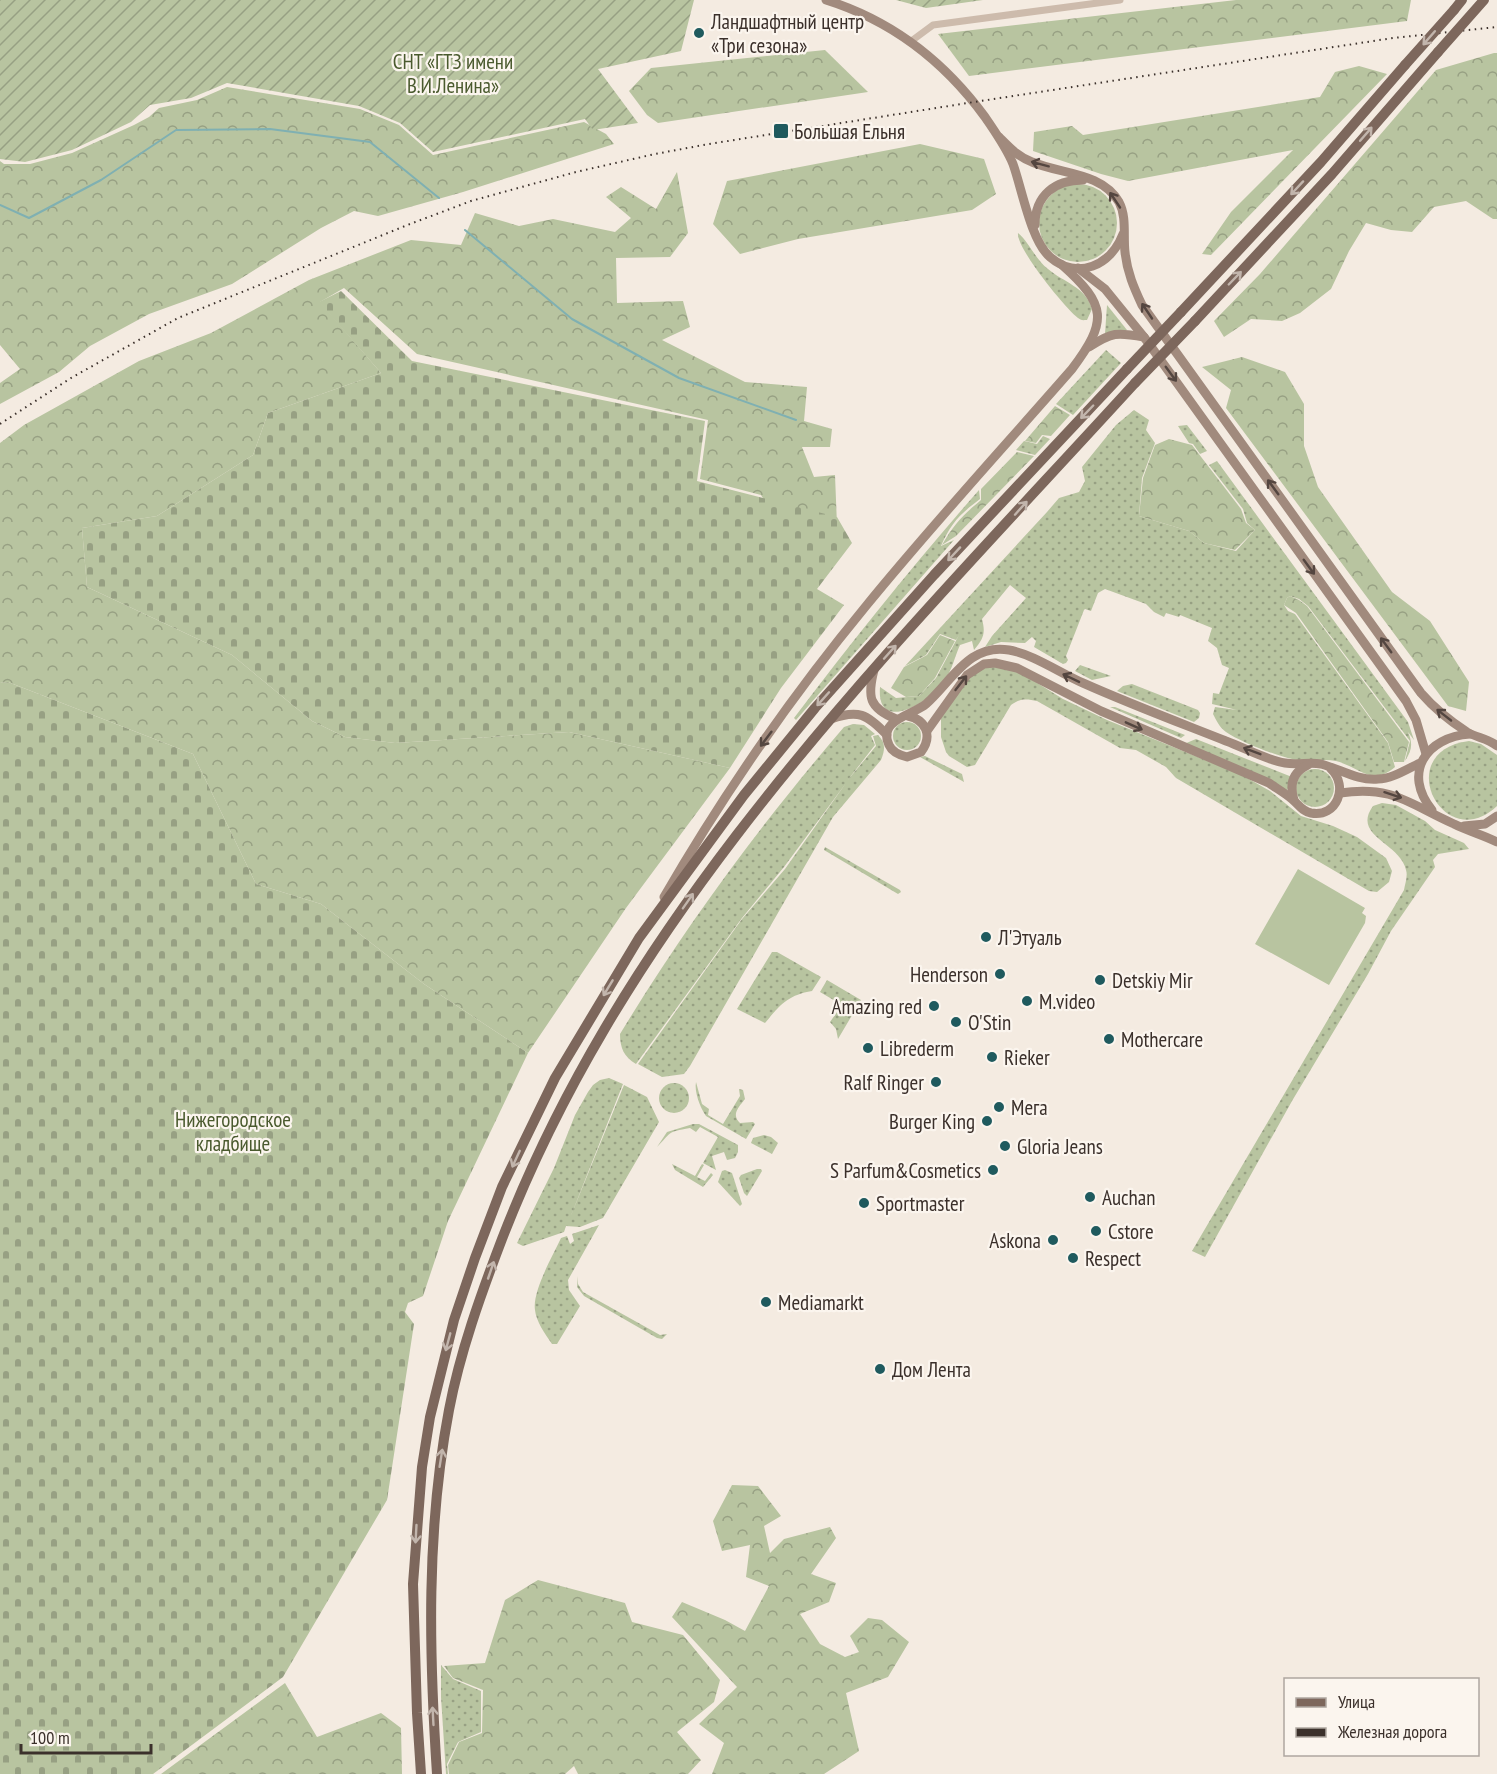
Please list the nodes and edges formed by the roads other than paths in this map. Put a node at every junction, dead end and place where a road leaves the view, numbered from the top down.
1 (826, 0) edge
2 (1120, 0) edge
3 (1462, 0) edge
4 (1484, 0) edge
5 (910, 42) junction
6 (999, 137) junction
7 (1089, 179) junction
8 (1123, 231) junction
9 (1035, 232) junction
10 (1062, 265) junction
11 (1077, 268) junction
12 (1144, 337) junction
13 (1089, 347) junction
14 (874, 669) junction
15 (908, 716) junction
16 (896, 718) junction
17 (829, 720) junction
18 (927, 731) junction
19 (1470, 734) junction
20 (887, 735) junction
21 (1497, 746) edge
22 (1426, 754) junction
23 (1420, 763) junction
24 (1308, 765) junction
25 (1329, 767) junction
26 (1340, 793) junction
27 (1294, 800) junction
28 (1497, 816) edge
29 (1441, 818) junction
30 (1455, 825) junction
31 (1497, 842) edge
32 (652, 918) junction
33 (421, 1774) edge
34 (437, 1774) edge

1 - 5 main road
2 - 5 street
3 -> 32 main road, bridge
14 -> 4 main road, bridge
5 - 6 main road
7 -> 6 main road
6 - 9 main road
8 -> 7 main road
7 - 9 main road
8 - 11 main road
19 -> 8 main road
9 - 10 main road
10 - 11 main road
10 - 13 main road
11 - 12 main road
12 - 13 main road
12 -> 22 main road
13 -> 32 main road
14 - 16 main road
14 - 17 main road
15 - 16 main road
15 - 18 main road
24 -> 15 main road
16 - 20 main road
17 - 20 main road
34 -> 17 main road
18 - 20 main road
18 -> 27 main road
19 - 21 main road
19 - 22 main road
22 - 23 main road
23 - 25 main road
23 - 29 main road
24 - 25 main road
24 - 27 main road
25 - 26 main road
26 - 27 main road
26 -> 29 main road
28 - 30 main road
29 - 30 main road
30 - 31 main road
32 -> 33 main road

